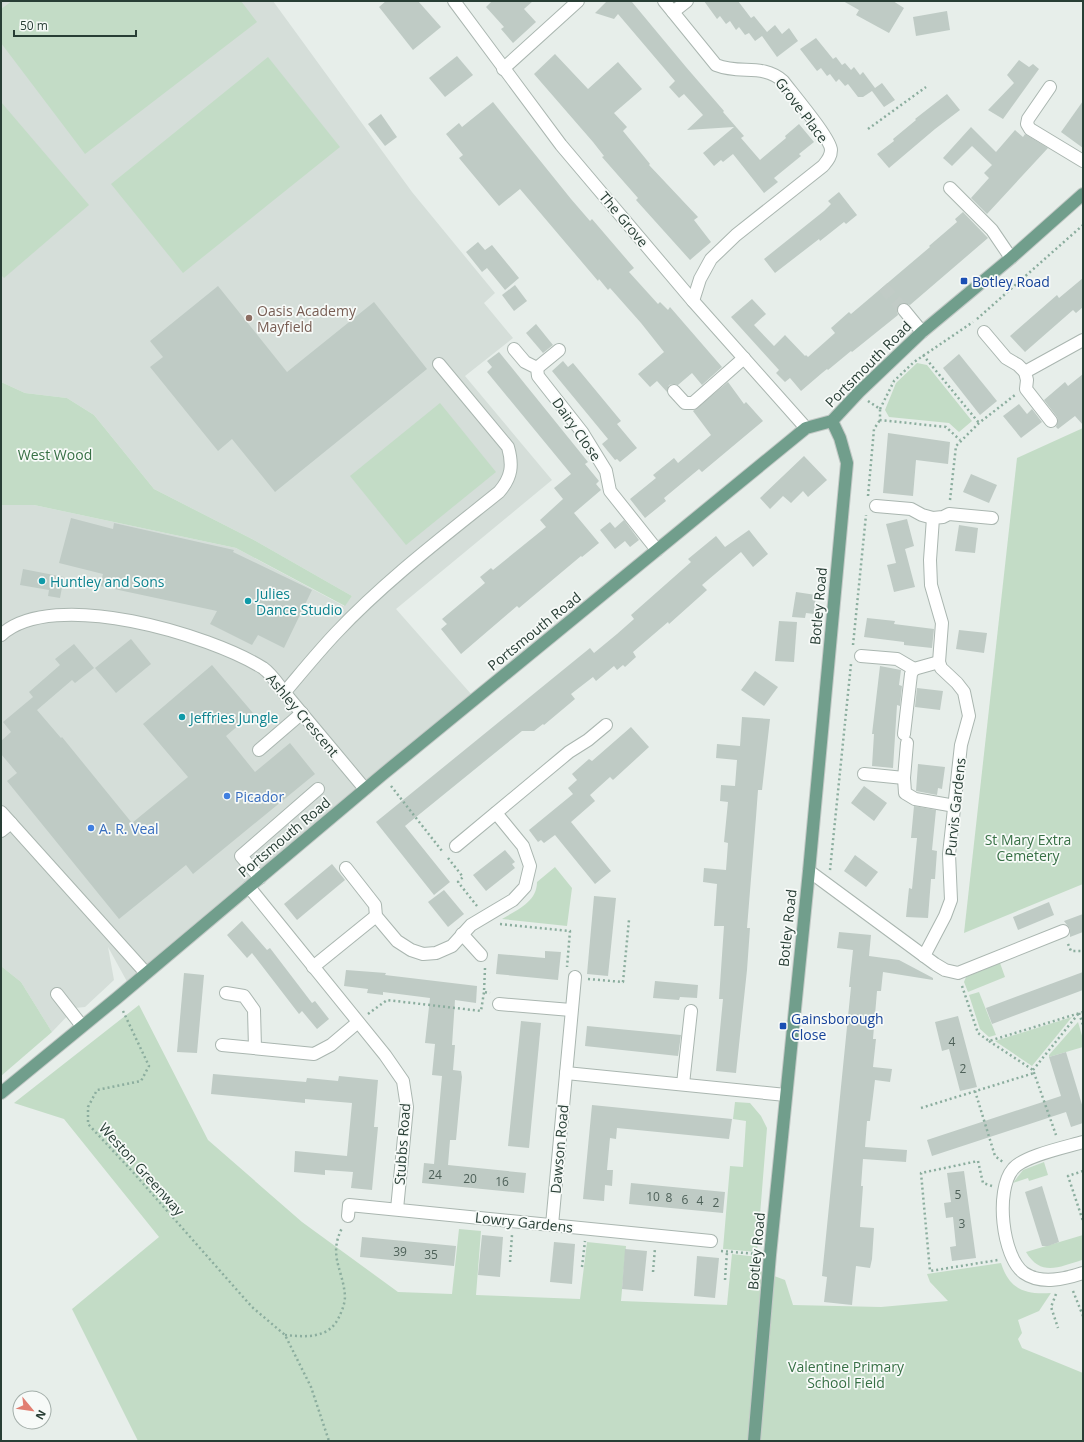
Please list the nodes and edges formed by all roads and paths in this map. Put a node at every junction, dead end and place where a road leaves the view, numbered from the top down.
1 (454, 1) edge
2 (578, 1) edge
3 (664, 1) edge
4 (687, 1) edge
5 (673, 12) junction
6 (503, 69) junction
7 (926, 87) dead end
8 (1050, 87) dead end
9 (868, 129) dead end
10 (1083, 161) edge
11 (950, 188) dead end
12 (1083, 194) edge
13 (1083, 225) edge
14 (1012, 258) junction
15 (693, 301) junction
16 (904, 310) tunnel mouth
17 (922, 332) junction
18 (984, 332) dead end
19 (1083, 340) edge
20 (912, 341) junction
21 (514, 349) dead end
22 (559, 350) dead end
23 (924, 355) junction
24 (744, 358) junction
25 (439, 364) dead end
26 (537, 368) junction
27 (1025, 372) junction
28 (1026, 389) junction
29 (674, 391) dead end
30 (859, 392) junction
31 (880, 409) junction
32 (832, 421) junction
33 (1051, 421) dead end
34 (979, 423) junction
35 (806, 428) junction
36 (960, 440) junction
37 (876, 506) dead end
38 (949, 514) junction
39 (934, 518) junction
40 (992, 518) dead end
41 (657, 550) junction
42 (1, 635) edge
43 (862, 656) dead end
44 (939, 662) junction
45 (914, 669) junction
46 (284, 693) junction
47 (302, 713) junction
48 (606, 725) dead end
49 (258, 750) dead end
50 (864, 774) dead end
51 (382, 775) junction
52 (904, 778) junction
53 (318, 789) dead end
54 (365, 789) junction
55 (955, 806) junction
56 (1, 812) edge
57 (496, 813) junction
58 (11, 823) junction
59 (1, 831) edge
60 (456, 846) dead end
61 (346, 868) dead end
62 (809, 871) junction
63 (260, 878) junction
64 (249, 887) junction
65 (376, 916) junction
66 (485, 916) junction
67 (629, 920) dead end
68 (1063, 932) joint
69 (462, 934) junction
70 (1083, 951) edge
71 (481, 954) joint
72 (924, 956) junction
73 (313, 967) junction
74 (145, 972) junction
75 (958, 973) junction
76 (575, 977) junction
77 (484, 992) junction
78 (226, 993) dead end
79 (57, 994) dead end
80 (117, 998) junction
81 (499, 1004) joint
82 (571, 1010) junction
83 (691, 1011) dead end
84 (1083, 1012) edge
85 (1079, 1013) junction
86 (357, 1023) junction
87 (1083, 1025) edge
88 (82, 1026) junction
89 (989, 1041) junction
90 (222, 1045) dead end
91 (255, 1048) junction
92 (1034, 1072) junction
93 (566, 1073) junction
94 (683, 1084) junction
95 (976, 1091) junction
96 (1, 1092) edge
97 (786, 1094) junction
98 (921, 1108) dead end
99 (1083, 1142) edge
100 (1061, 1149) junction
101 (1013, 1168) junction
102 (1083, 1171) edge
103 (1003, 1191) junction
104 (397, 1209) junction
105 (348, 1216) joint
106 (514, 1221) junction
107 (1083, 1221) edge
108 (552, 1225) junction
109 (586, 1229) junction
110 (656, 1236) junction
111 (711, 1241) joint
112 (727, 1252) junction
113 (770, 1255) junction
114 (1012, 1258) junction
115 (510, 1262) dead end
116 (582, 1267) dead end
117 (653, 1272) dead end
118 (1083, 1273) edge
119 (1064, 1278) junction
120 (724, 1280) dead end
121 (1083, 1316) edge
122 (1058, 1328) dead end
123 (285, 1335) junction
124 (328, 1441) edge
125 (754, 1441) edge

1 - 6 street, The Grove
2 - 6 street
3 - 5 street, Grove Place
4 - 5 street
5 - 15 street, Grove Place
6 - 15 street, The Grove
7 - 9 path
8 - 10 street
11 - 14 street
12 - 14 main road, Portsmouth Road
13 - 23 path
14 - 17 main road, Portsmouth Road
15 - 24 street, The Grove
16 - 17 street
17 - 20 main road, Portsmouth Road
18 - 27 street
19 - 27 street
20 - 23 path
20 - 30 main road, Portsmouth Road
21 - 26 street
22 - 26 street
23 - 31 path
23 - 34 path
24 - 29 street
24 - 35 street, The Grove
25 - 46 street
26 - 41 street, Dairy Close
27 - 28 street
28 - 33 street
28 - 34 path
30 - 31 path
30 - 32 main road, Portsmouth Road
31 - 36 path
32 - 35 main road, Portsmouth Road
32 - 62 main road, Botley Road
34 - 36 path
35 - 41 main road, Portsmouth Road
36 - 38 path
37 - 39 street
38 - 39 street
38 - 40 street
39 - 44 street
41 - 51 main road, Portsmouth Road
42 - 46 street, Ashley Crescent
43 - 45 street
44 - 45 street
44 - 55 street, Purvis Gardens
45 - 52 street
46 - 47 street, Ashley Crescent
47 - 49 street
47 - 54 street, Ashley Crescent
48 - 57 street
50 - 52 street
51 - 54 main road, Portsmouth Road
51 - 66 path
52 - 55 street
53 - 63 street
54 - 63 main road, Portsmouth Road
55 - 72 street, Purvis Gardens
56 - 58 street
57 - 60 street
57 - 66 street
58 - 59 street
58 - 74 street
61 - 65 street
62 - 72 street
62 - 97 main road, Botley Road
63 - 64 main road, Portsmouth Road
64 - 73 street, Stubbs Road
64 - 74 main road, Portsmouth Road
65 - 69 street
65 - 73 street
66 - 69 street
66 - 76 path
67 - 76 path
68 - 70 path
68 - 75 street
69 - 71 street
71 - 77 path
72 - 75 street
73 - 86 street, Stubbs Road
74 - 80 main road, Portsmouth Road
75 - 89 path
76 - 82 street, Dawson Road
77 - 81 path
77 - 86 path
78 - 91 street
79 - 88 street
80 - 88 main road, Portsmouth Road
80 - 123 path, Weston Greenway
81 - 82 street
82 - 93 street, Dawson Road
83 - 94 street
84 - 85 path
85 - 87 path
85 - 89 path
85 - 92 path
86 - 91 street
86 - 104 street, Stubbs Road
88 - 96 main road, Portsmouth Road
89 - 92 path
90 - 91 street
92 - 95 path
92 - 100 path
93 - 94 street
93 - 108 street, Dawson Road
94 - 97 street
95 - 98 path
95 - 101 path
97 - 113 main road, Botley Road
99 - 100 street
100 - 101 street
101 - 103 street
102 - 107 path
103 - 114 street
103 - 114 path
104 - 105 street, Lowry Gardens
104 - 106 street, Lowry Gardens
105 - 123 path
106 - 108 street, Lowry Gardens
106 - 115 path
108 - 109 street, Lowry Gardens
109 - 110 street, Lowry Gardens
109 - 116 path
110 - 111 street, Lowry Gardens
110 - 117 path
111 - 112 path
112 - 113 path
112 - 120 path
113 - 125 main road, Botley Road
114 - 119 street
118 - 119 street
119 - 121 path
119 - 122 path
123 - 124 path, Weston Greenway

